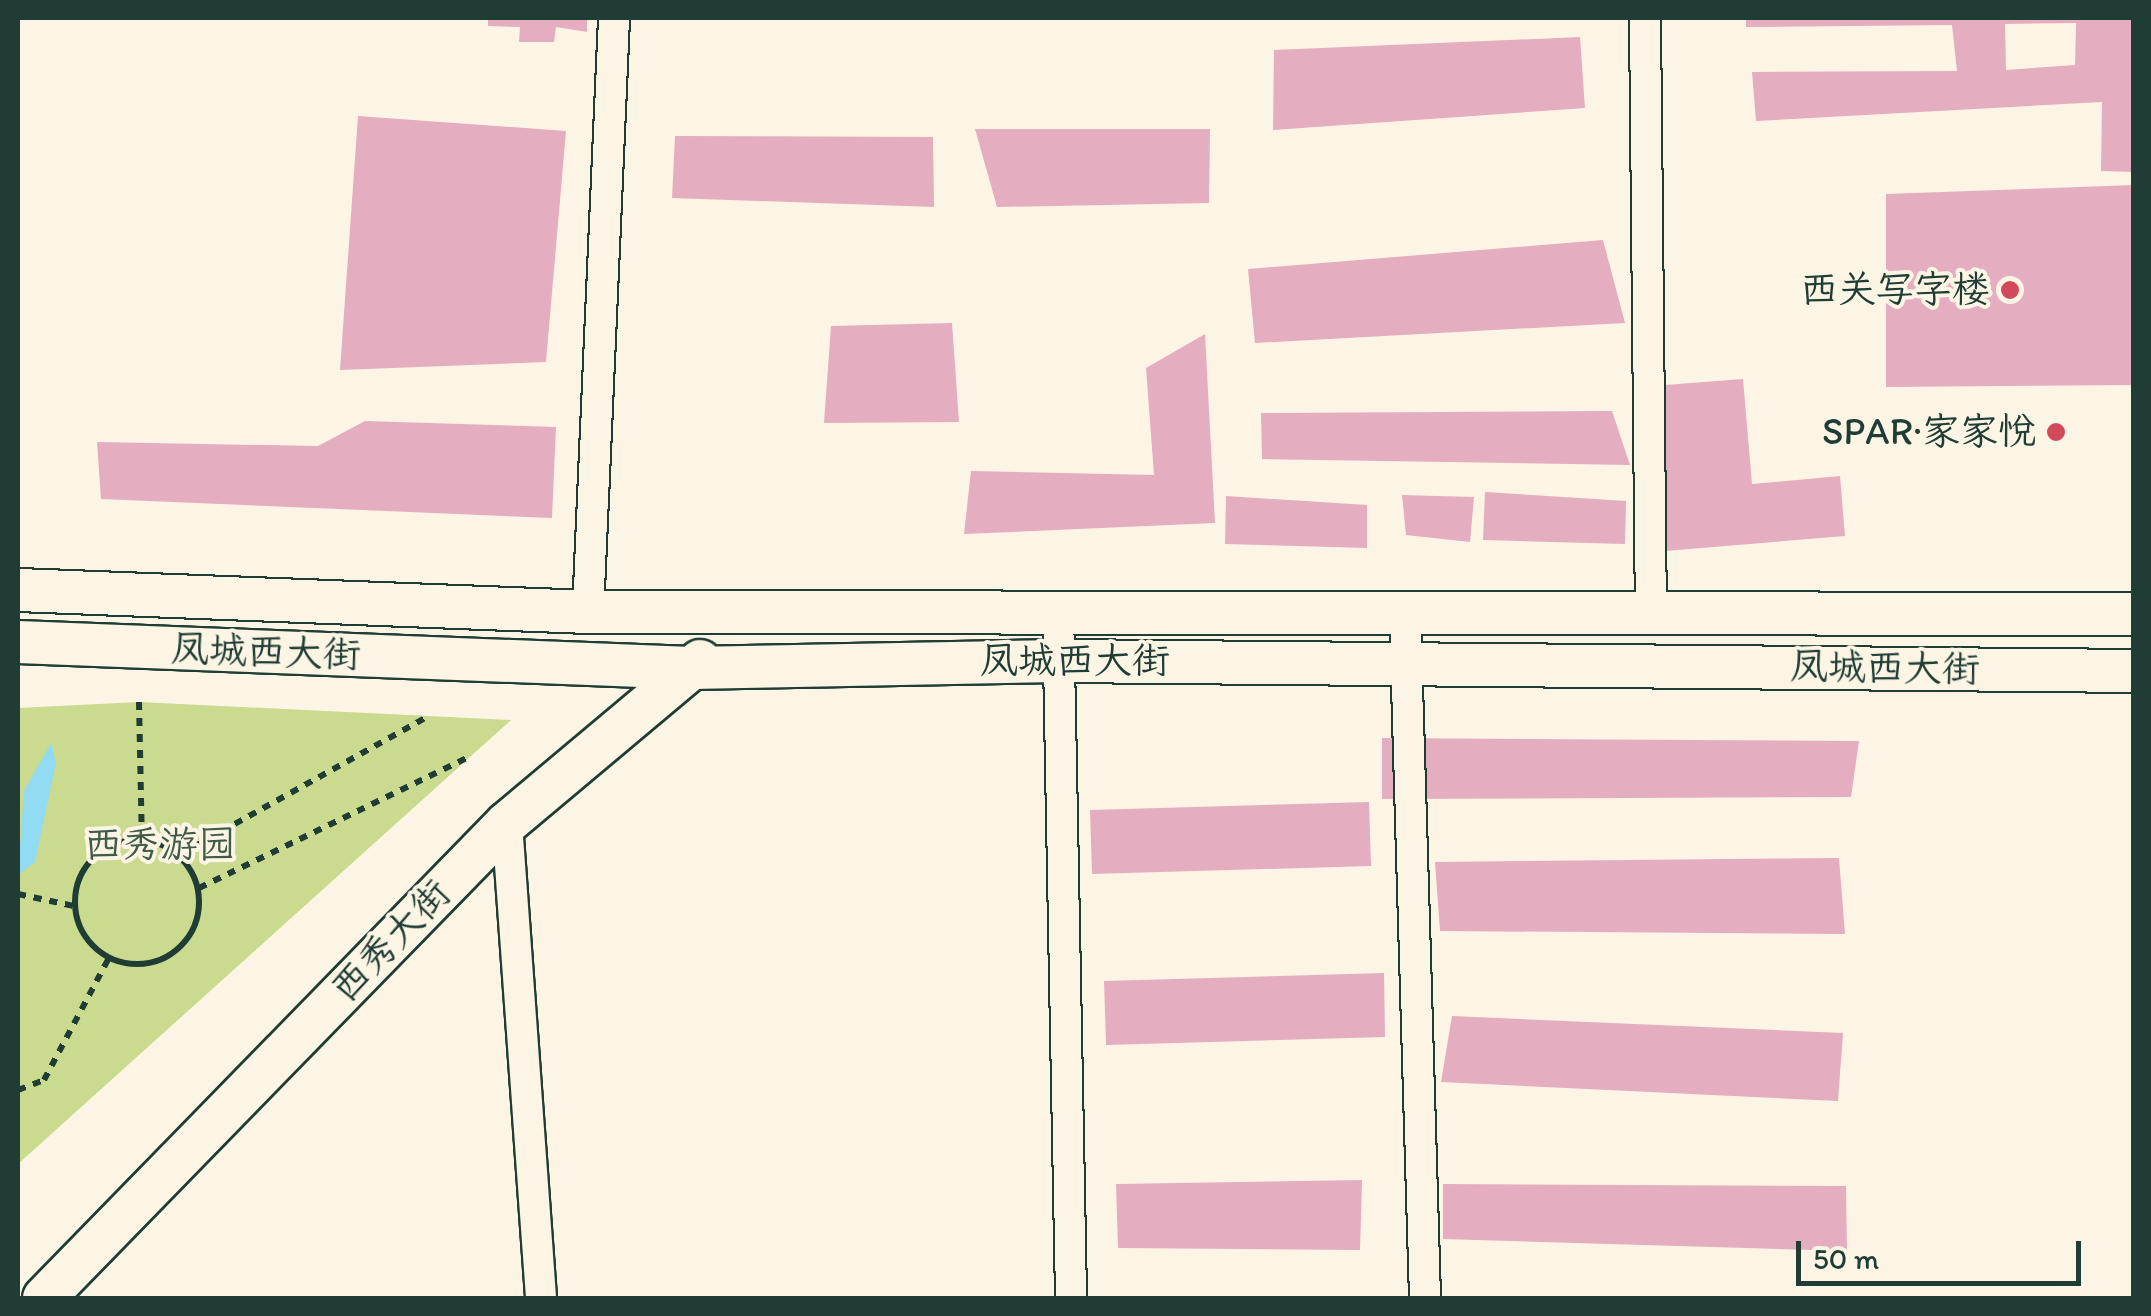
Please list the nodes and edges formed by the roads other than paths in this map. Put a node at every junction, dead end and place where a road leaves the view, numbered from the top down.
1 (614, 18) edge
2 (1645, 18) edge
3 (18, 590) edge
4 (1058, 607) junction
5 (588, 612) junction
6 (764, 612) junction
7 (2134, 614) edge
8 (1405, 616) junction
9 (1650, 616) junction
10 (18, 642) edge
11 (1059, 661) junction
12 (1407, 662) junction
13 (691, 668) junction
14 (2134, 671) edge
15 (507, 823) junction
16 (44, 1298) edge
17 (541, 1298) edge
18 (1072, 1298) edge
19 (1425, 1298) edge

1 - 5 street
2 - 9 street
3 - 5 main road, 凤城西大街
4 - 6 main road, 凤城西大街
4 - 8 main road, 凤城西大街
4 - 11 street
5 - 6 main road, 凤城西大街
6 - 13 main road, 西秀大街
7 - 9 main road, 凤城西大街
8 - 9 main road, 凤城西大街
8 - 12 street
10 - 13 main road, 凤城西大街
11 - 12 main road, 凤城西大街
11 - 13 main road, 凤城西大街
11 - 18 street
12 - 14 main road, 凤城西大街
12 - 19 street
13 - 15 main road, 西秀大街
15 - 16 main road, 西秀大街
15 - 17 street

